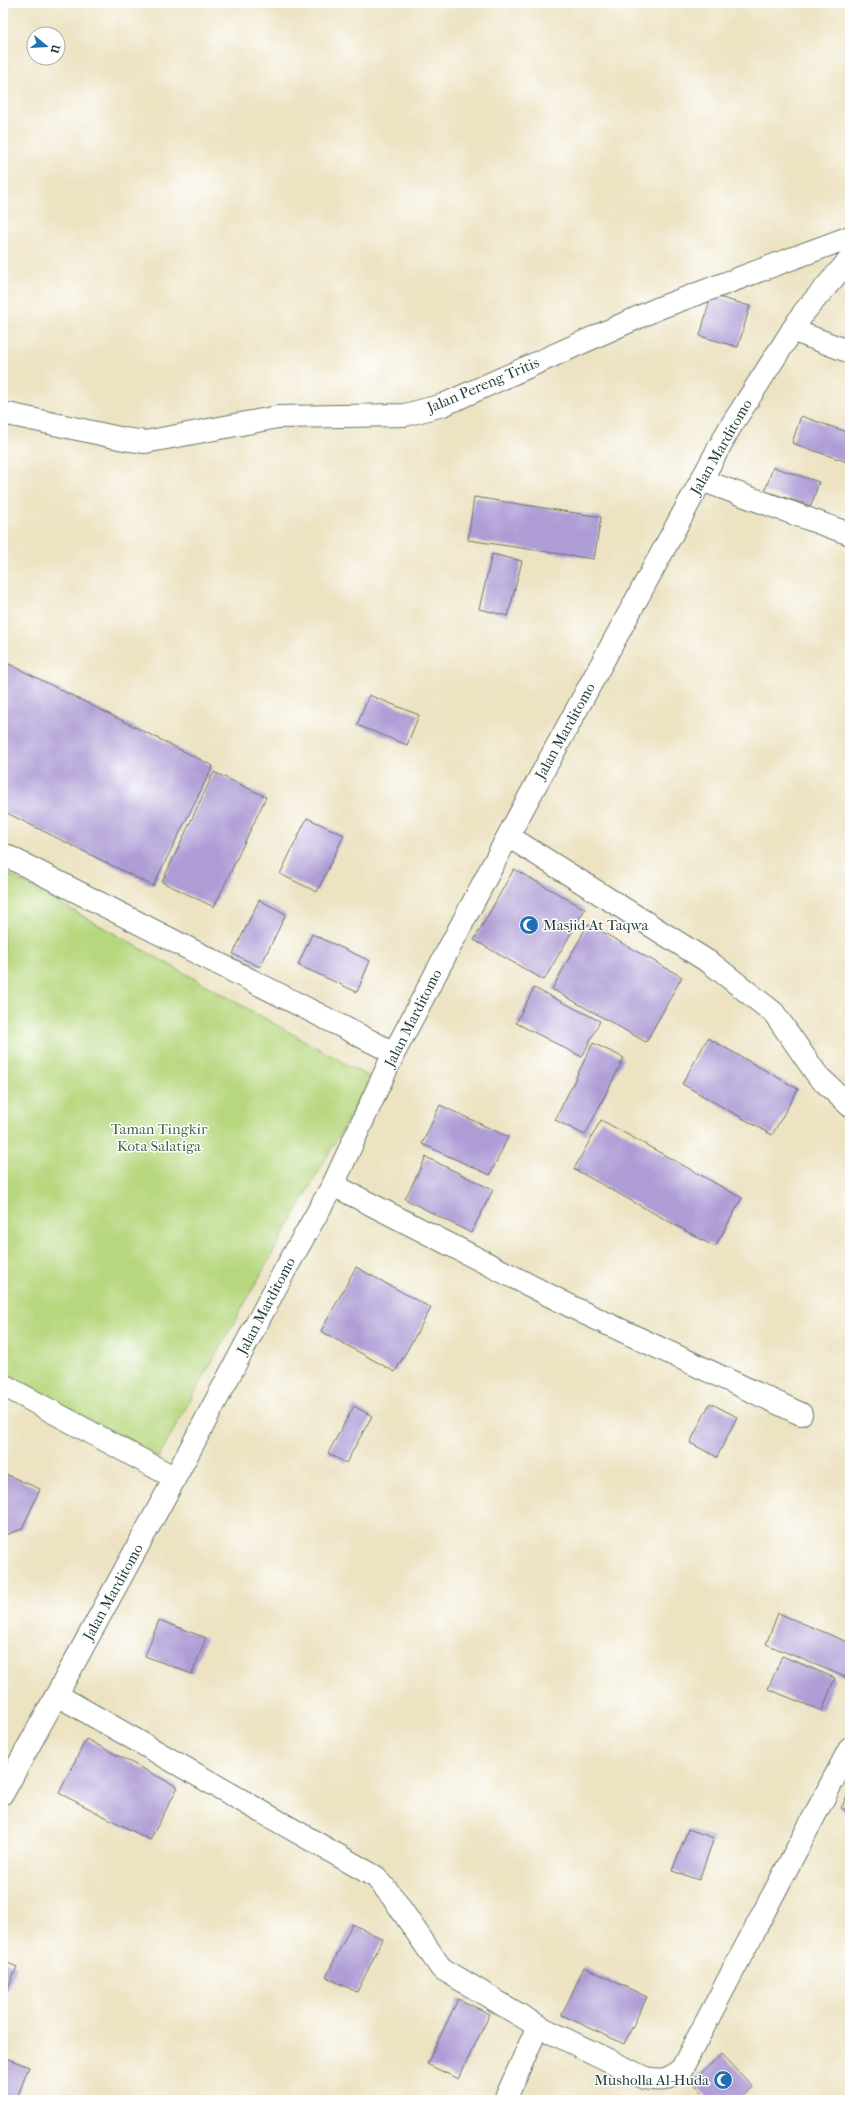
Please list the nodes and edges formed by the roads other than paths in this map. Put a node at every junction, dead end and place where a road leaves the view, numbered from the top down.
1 (850, 237) edge
2 (850, 259) edge
3 (792, 330) junction
4 (850, 352) edge
5 (3, 413) edge
6 (701, 480) junction
7 (850, 534) edge
8 (508, 836) junction
9 (3, 854) edge
10 (394, 1053) junction
11 (850, 1106) edge
12 (333, 1185) junction
13 (3, 1386) edge
14 (801, 1414) dead end
15 (175, 1478) junction
16 (57, 1695) junction
17 (850, 1748) edge
18 (3, 1793) edge
19 (538, 2026) junction
20 (505, 2100) edge

1 - 5 street, Jalan Pereng Tritis
2 - 3 street, Jalan Marditomo
3 - 4 street
3 - 6 street, Jalan Marditomo
6 - 7 street
6 - 8 street, Jalan Marditomo
8 - 10 street, Jalan Marditomo
8 - 11 street
9 - 10 street
10 - 12 street, Jalan Marditomo
12 - 14 street
12 - 15 street, Jalan Marditomo
13 - 15 street
15 - 16 street, Jalan Marditomo
16 - 18 street, Jalan Marditomo
16 - 19 street
17 - 19 street
19 - 20 street

